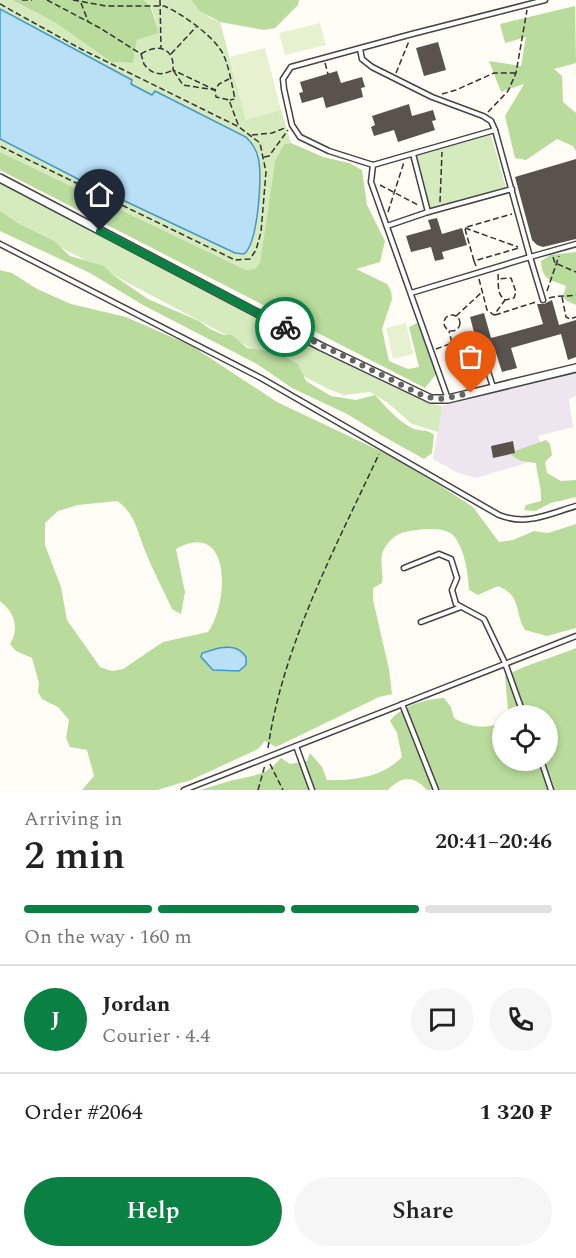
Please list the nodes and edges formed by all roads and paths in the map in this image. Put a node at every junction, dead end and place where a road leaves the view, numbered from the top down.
1 (22, 0) edge
2 (32, 0) edge
3 (47, 0) edge
4 (73, 0) edge
5 (103, 0) edge
6 (160, 0) edge
7 (545, 0) edge
8 (81, 3) junction
9 (0, 4) edge
10 (528, 5) junction
11 (106, 6) junction
12 (160, 6) junction
13 (88, 22) junction
14 (196, 27) junction
15 (412, 34) junction
16 (161, 49) junction
17 (360, 49) junction
18 (141, 54) junction
19 (171, 55) junction
20 (323, 59) junction
21 (173, 70) junction
22 (516, 73) junction
23 (328, 74) dead end
24 (230, 78) junction
25 (394, 79) junction
26 (215, 90) junction
27 (432, 97) junction
28 (229, 100) junction
29 (483, 116) junction
30 (292, 125) junction
31 (238, 127) junction
32 (495, 130) junction
33 (252, 135) junction
34 (0, 146) edge
35 (442, 146) junction
36 (413, 154) junction
37 (406, 156) junction
38 (263, 157) junction
39 (373, 165) junction
40 (0, 178) edge
41 (372, 178) junction
42 (512, 189) junction
43 (394, 194) junction
44 (440, 209) junction
45 (428, 211) junction
46 (518, 212) junction
47 (385, 221) junction
48 (387, 226) junction
49 (465, 228) junction
50 (0, 244) edge
51 (576, 244) edge
52 (561, 248) junction
53 (550, 251) junction
54 (530, 257) junction
55 (474, 261) junction
56 (557, 264) junction
57 (496, 267) junction
58 (576, 272) edge
59 (478, 273) junction
60 (499, 279) junction
61 (482, 292) junction
62 (411, 293) junction
63 (576, 295) edge
64 (561, 297) junction
65 (506, 300) junction
66 (543, 300) junction
67 (494, 315) junction
68 (456, 316) junction
69 (576, 317) edge
70 (449, 330) junction
71 (431, 351) junction
72 (483, 358) dead end
73 (576, 368) edge
74 (493, 388) junction
75 (448, 399) junction
76 (382, 448) junction
77 (576, 506) edge
78 (404, 568) dead end
79 (461, 607) junction
80 (421, 622) dead end
81 (576, 636) edge
82 (505, 663) junction
83 (402, 704) junction
84 (520, 705) edge
85 (297, 746) junction
86 (267, 757) junction
87 (545, 771) edge
88 (184, 790) edge
89 (258, 790) edge
90 (283, 790) edge
91 (312, 790) edge
92 (436, 790) edge
93 (551, 790) edge

1 - 2 path
3 - 13 path
4 - 8 path
5 - 11 path
6 - 12 path
7 - 10 lane
8 - 11 path
8 - 13 path
9 - 31 path
10 - 15 lane
10 - 22 path
11 - 12 path
12 - 14 path
12 - 16 path
13 - 18 path
14 - 19 path
14 - 24 path
15 - 17 lane
15 - 25 path
16 - 18 path
16 - 19 path
17 - 20 lane
17 - 25 lane
18 - 21 path
19 - 21 path
20 - 23 path
20 - 30 lane
21 - 26 path
21 - 26 path
22 - 27 path
22 - 29 path
24 - 26 path
24 - 28 path
25 - 27 lane
26 - 28 path
27 - 29 lane
28 - 31 path
29 - 32 lane
30 - 33 path
30 - 38 path
30 - 39 lane
31 - 33 path
32 - 35 lane
32 - 42 lane
33 - 38 path
34 - 38 path
35 - 36 lane
35 - 44 path
36 - 37 lane
36 - 45 lane
37 - 39 lane
37 - 43 path
39 - 41 lane
40 - 75 street
41 - 43 path
41 - 47 lane
42 - 44 lane
42 - 46 lane
43 - 45 path
43 - 47 path
44 - 45 lane
45 - 48 lane
46 - 49 path
46 - 54 lane
47 - 48 lane
48 - 62 lane
49 - 55 path
49 - 55 path
50 - 76 lane
51 - 52 lane
52 - 53 lane
52 - 56 path
53 - 54 lane
53 - 56 path
54 - 57 lane
54 - 66 lane
55 - 59 path
56 - 58 path
56 - 66 path
57 - 59 lane
57 - 60 path
59 - 61 path
59 - 62 lane
60 - 65 path
60 - 65 path
61 - 67 path
61 - 68 path
62 - 71 lane
63 - 64 path
64 - 66 path
64 - 69 path
65 - 67 path
66 - 67 path
68 - 70 path
68 - 70 path
70 - 71 path
71 - 75 lane
72 - 74 lane
73 - 74 street
74 - 75 street
76 - 77 lane
76 - 86 path
78 - 79 lane
79 - 80 lane
79 - 82 lane
81 - 82 lane
82 - 83 lane
82 - 84 lane
83 - 85 lane
83 - 92 lane
85 - 86 lane
85 - 91 lane
86 - 88 lane
86 - 89 path
86 - 90 path
87 - 93 lane

